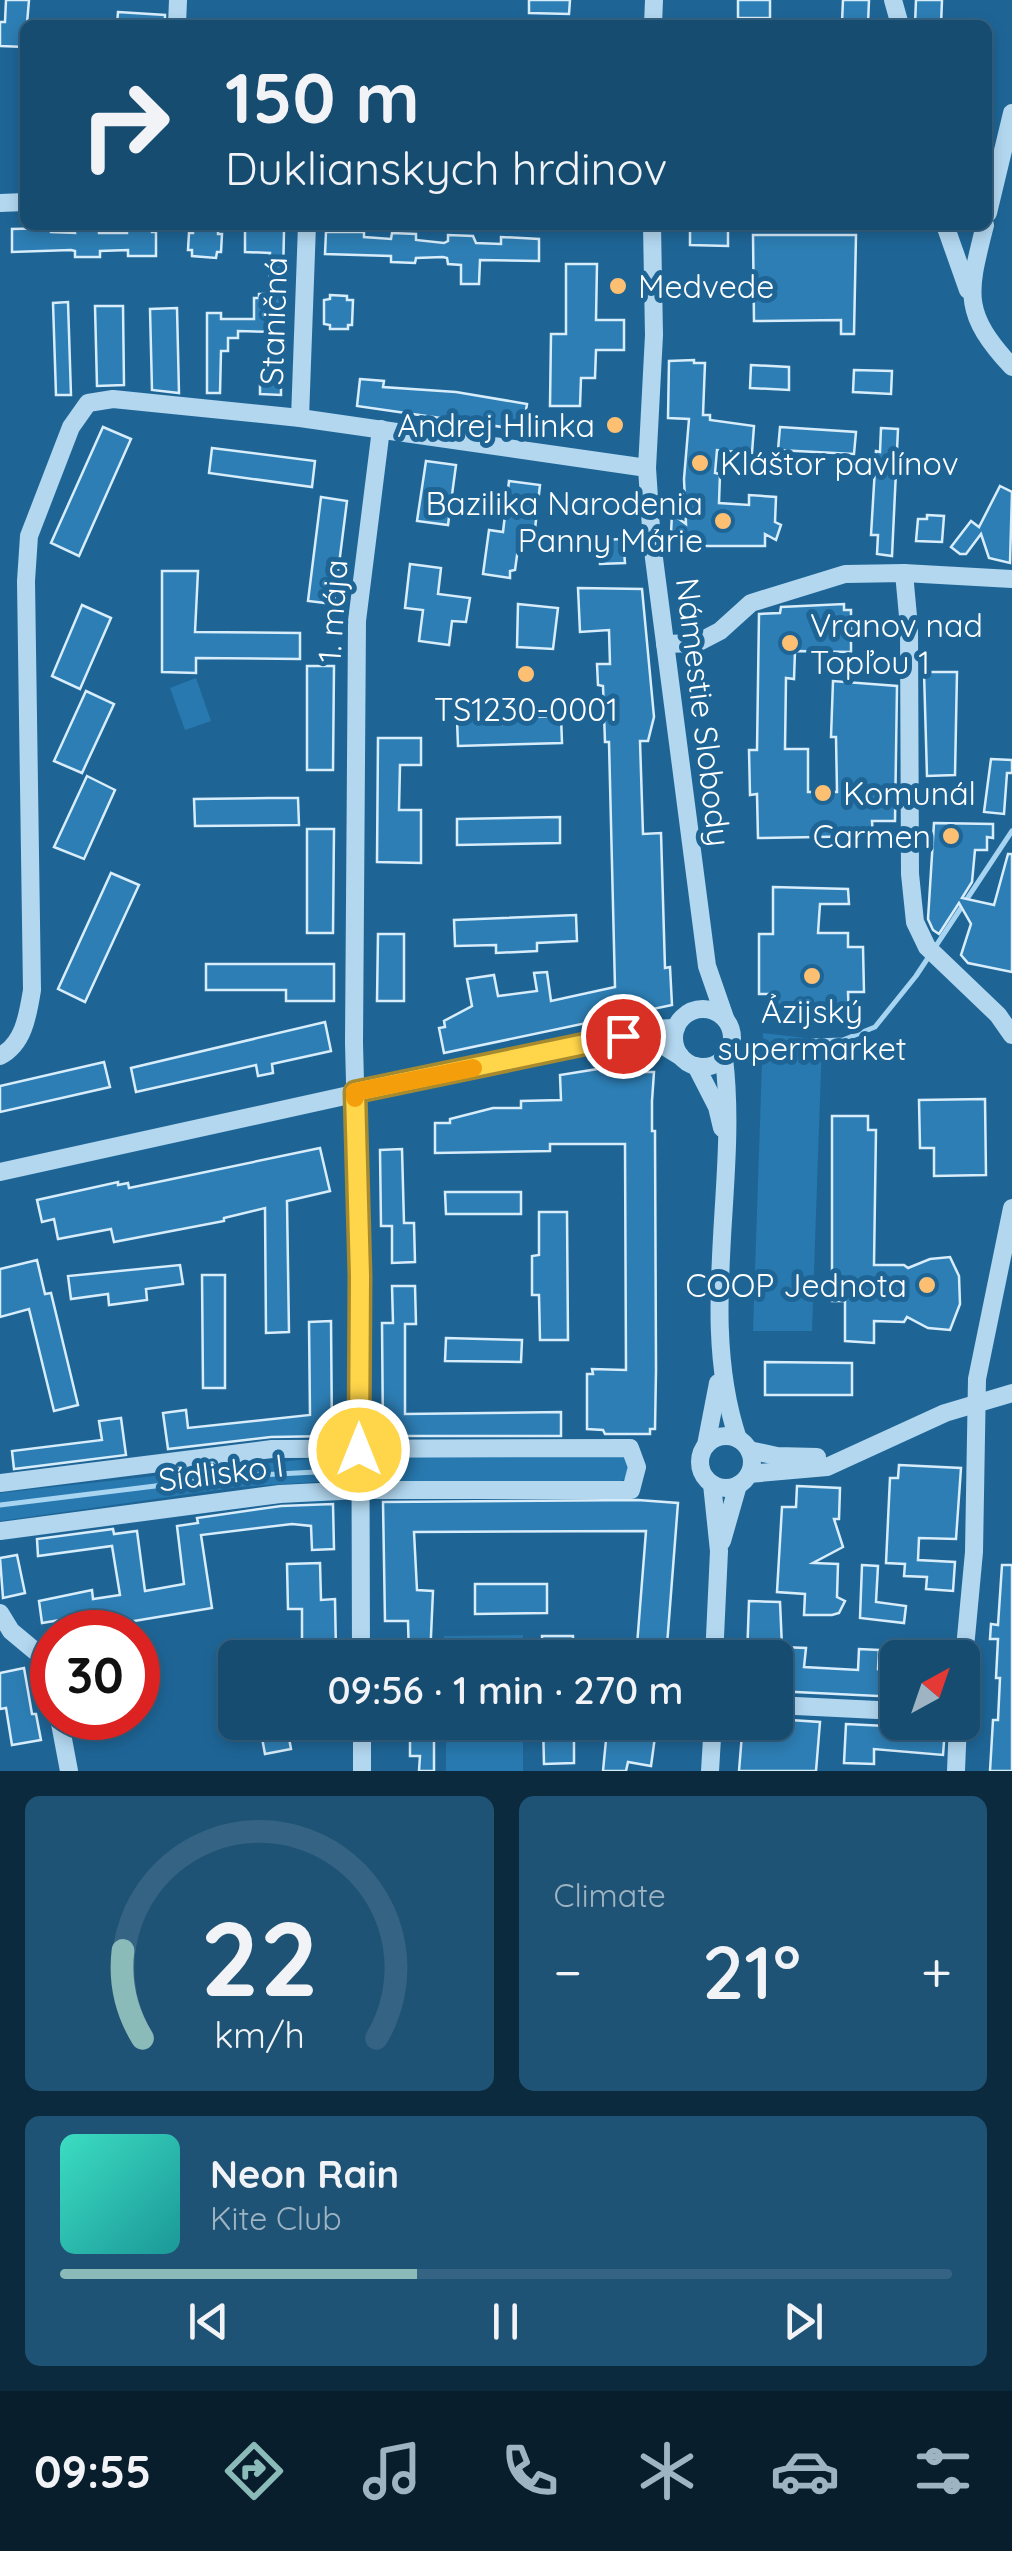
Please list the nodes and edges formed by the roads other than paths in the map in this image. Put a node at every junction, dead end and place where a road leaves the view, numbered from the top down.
1 (1012, 113) edge
2 (992, 196) edge
3 (306, 230) edge
4 (652, 230) edge
5 (983, 231) edge
6 (946, 232) edge
7 (969, 292) junction
8 (1012, 367) edge
9 (300, 418) junction
10 (381, 429) junction
11 (647, 468) junction
12 (904, 573) junction
13 (1012, 579) edge
14 (665, 644) junction
15 (707, 966) junction
16 (692, 1011) junction
17 (725, 1018) junction
18 (676, 1028) junction
19 (1012, 1035) edge
20 (623, 1036) junction
21 (0, 1056) edge
22 (724, 1058) junction
23 (688, 1061) junction
24 (355, 1092) junction
25 (726, 1144) junction
26 (1, 1171) edge
27 (1012, 1208) edge
28 (722, 1348) junction
29 (1012, 1393) edge
30 (976, 1403) junction
31 (744, 1444) junction
32 (706, 1445) junction
33 (359, 1450) junction
34 (842, 1458) junction
35 (743, 1480) junction
36 (0, 1483) edge
37 (712, 1484) junction
38 (360, 1490) junction
39 (0, 1530) edge
40 (718, 1551) junction
41 (0, 1612) edge
42 (361, 1640) edge
43 (715, 1640) edge
44 (966, 1640) edge
45 (30, 1647) edge
46 (793, 1705) edge
47 (880, 1709) edge
48 (63, 1740) edge
49 (362, 1740) edge
50 (711, 1740) edge
51 (957, 1740) edge
52 (69, 1771) edge
53 (362, 1771) edge
54 (710, 1771) edge
55 (956, 1771) edge

1 - 2 street
3 - 9 street, Staničná
4 - 11 street, Námestie Slobody
5 - 6 street
5 - 7 street
6 - 7 street
7 - 8 street
9 - 10 street
9 - 21 street
10 - 11 street
10 - 24 street, 1. mája
11 - 14 street, Námestie Slobody
12 - 13 street
12 - 14 street
12 - 19 street
14 - 15 street, Námestie Slobody
15 - 16 street
15 - 17 street
16 - 17 street
16 - 18 street
17 - 22 street
18 - 20 street
18 - 23 street
20 - 23 street
20 - 24 street
22 - 23 street
22 - 25 street
23 - 25 street
24 - 26 street
24 - 33 street
25 - 28 street
27 - 30 street
28 - 31 street
28 - 32 street
29 - 30 street
30 - 34 street
30 - 44 street
31 - 32 street
31 - 34 street
31 - 35 street
32 - 37 street
33 - 36 street, Sídlisko I
33 - 38 street
33 - 38 street, Sídlisko I
34 - 35 street
35 - 37 street
35 - 40 street
37 - 40 street
38 - 39 street, Sídlisko I
38 - 42 street
40 - 43 street
41 - 45 street
46 - 47 street
48 - 52 street
49 - 53 street
50 - 54 street
51 - 55 street

